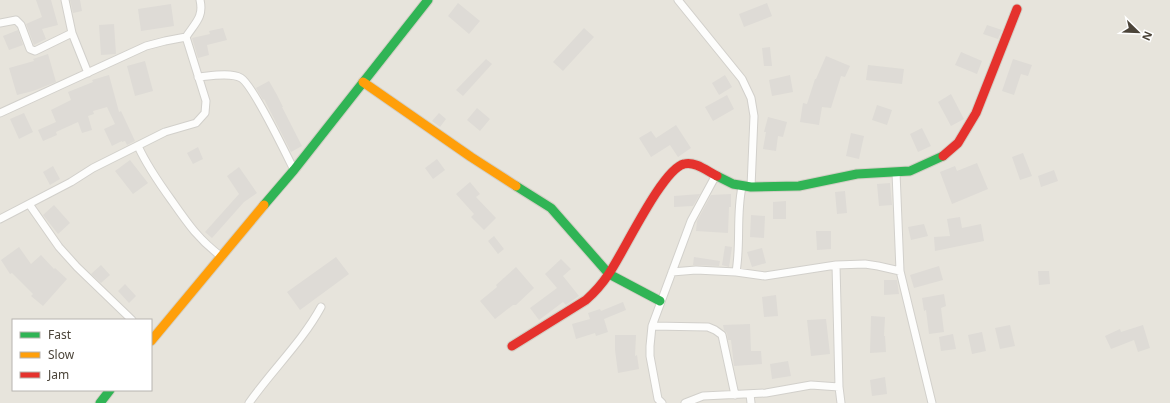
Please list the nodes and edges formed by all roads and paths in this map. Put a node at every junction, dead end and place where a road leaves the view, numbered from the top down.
1 (65, 0) edge
2 (200, 0) edge
3 (428, 0) edge
4 (678, 0) edge
5 (1017, 9) dead end
6 (0, 23) edge
7 (72, 33) junction
8 (186, 37) junction
9 (88, 73) junction
10 (198, 77) junction
11 (363, 82) junction
12 (0, 113) edge
13 (138, 146) junction
14 (294, 170) junction
15 (896, 172) junction
16 (716, 175) junction
17 (746, 187) junction
18 (29, 204) junction
19 (0, 219) edge
20 (222, 257) junction
21 (836, 265) junction
22 (900, 271) junction
23 (672, 272) junction
24 (736, 272) junction
25 (609, 274) junction
26 (660, 301) junction
27 (321, 307) dead end
28 (131, 319) edge
29 (652, 326) junction
30 (152, 339) edge
31 (512, 346) dead end
32 (839, 387) junction
33 (109, 391) edge
34 (750, 394) junction
35 (735, 395) junction
36 (100, 403) edge
37 (249, 403) edge
38 (662, 403) edge
39 (685, 403) edge
40 (751, 403) edge
41 (841, 403) edge
42 (932, 403) edge

1 - 7 street
2 - 8 street
3 - 11 street
4 - 17 street
5 - 15 street
6 - 7 street
7 - 9 street
8 - 9 street
8 - 10 street
9 - 12 street
10 - 13 street
10 - 14 street
11 - 14 street
11 - 25 street
13 - 18 street
13 - 20 street
14 - 20 street
15 - 17 street
15 - 22 street
16 - 17 street
16 - 23 street
16 - 25 street
17 - 24 street
18 - 19 street
18 - 28 street
20 - 30 street
21 - 22 street
21 - 24 street
21 - 32 street
22 - 42 street
23 - 24 street
23 - 26 street
25 - 26 street
25 - 31 street
26 - 29 street
27 - 37 street
29 - 35 street
29 - 38 street
32 - 34 street
32 - 41 street
33 - 36 street
34 - 35 street
34 - 40 street
35 - 39 street

